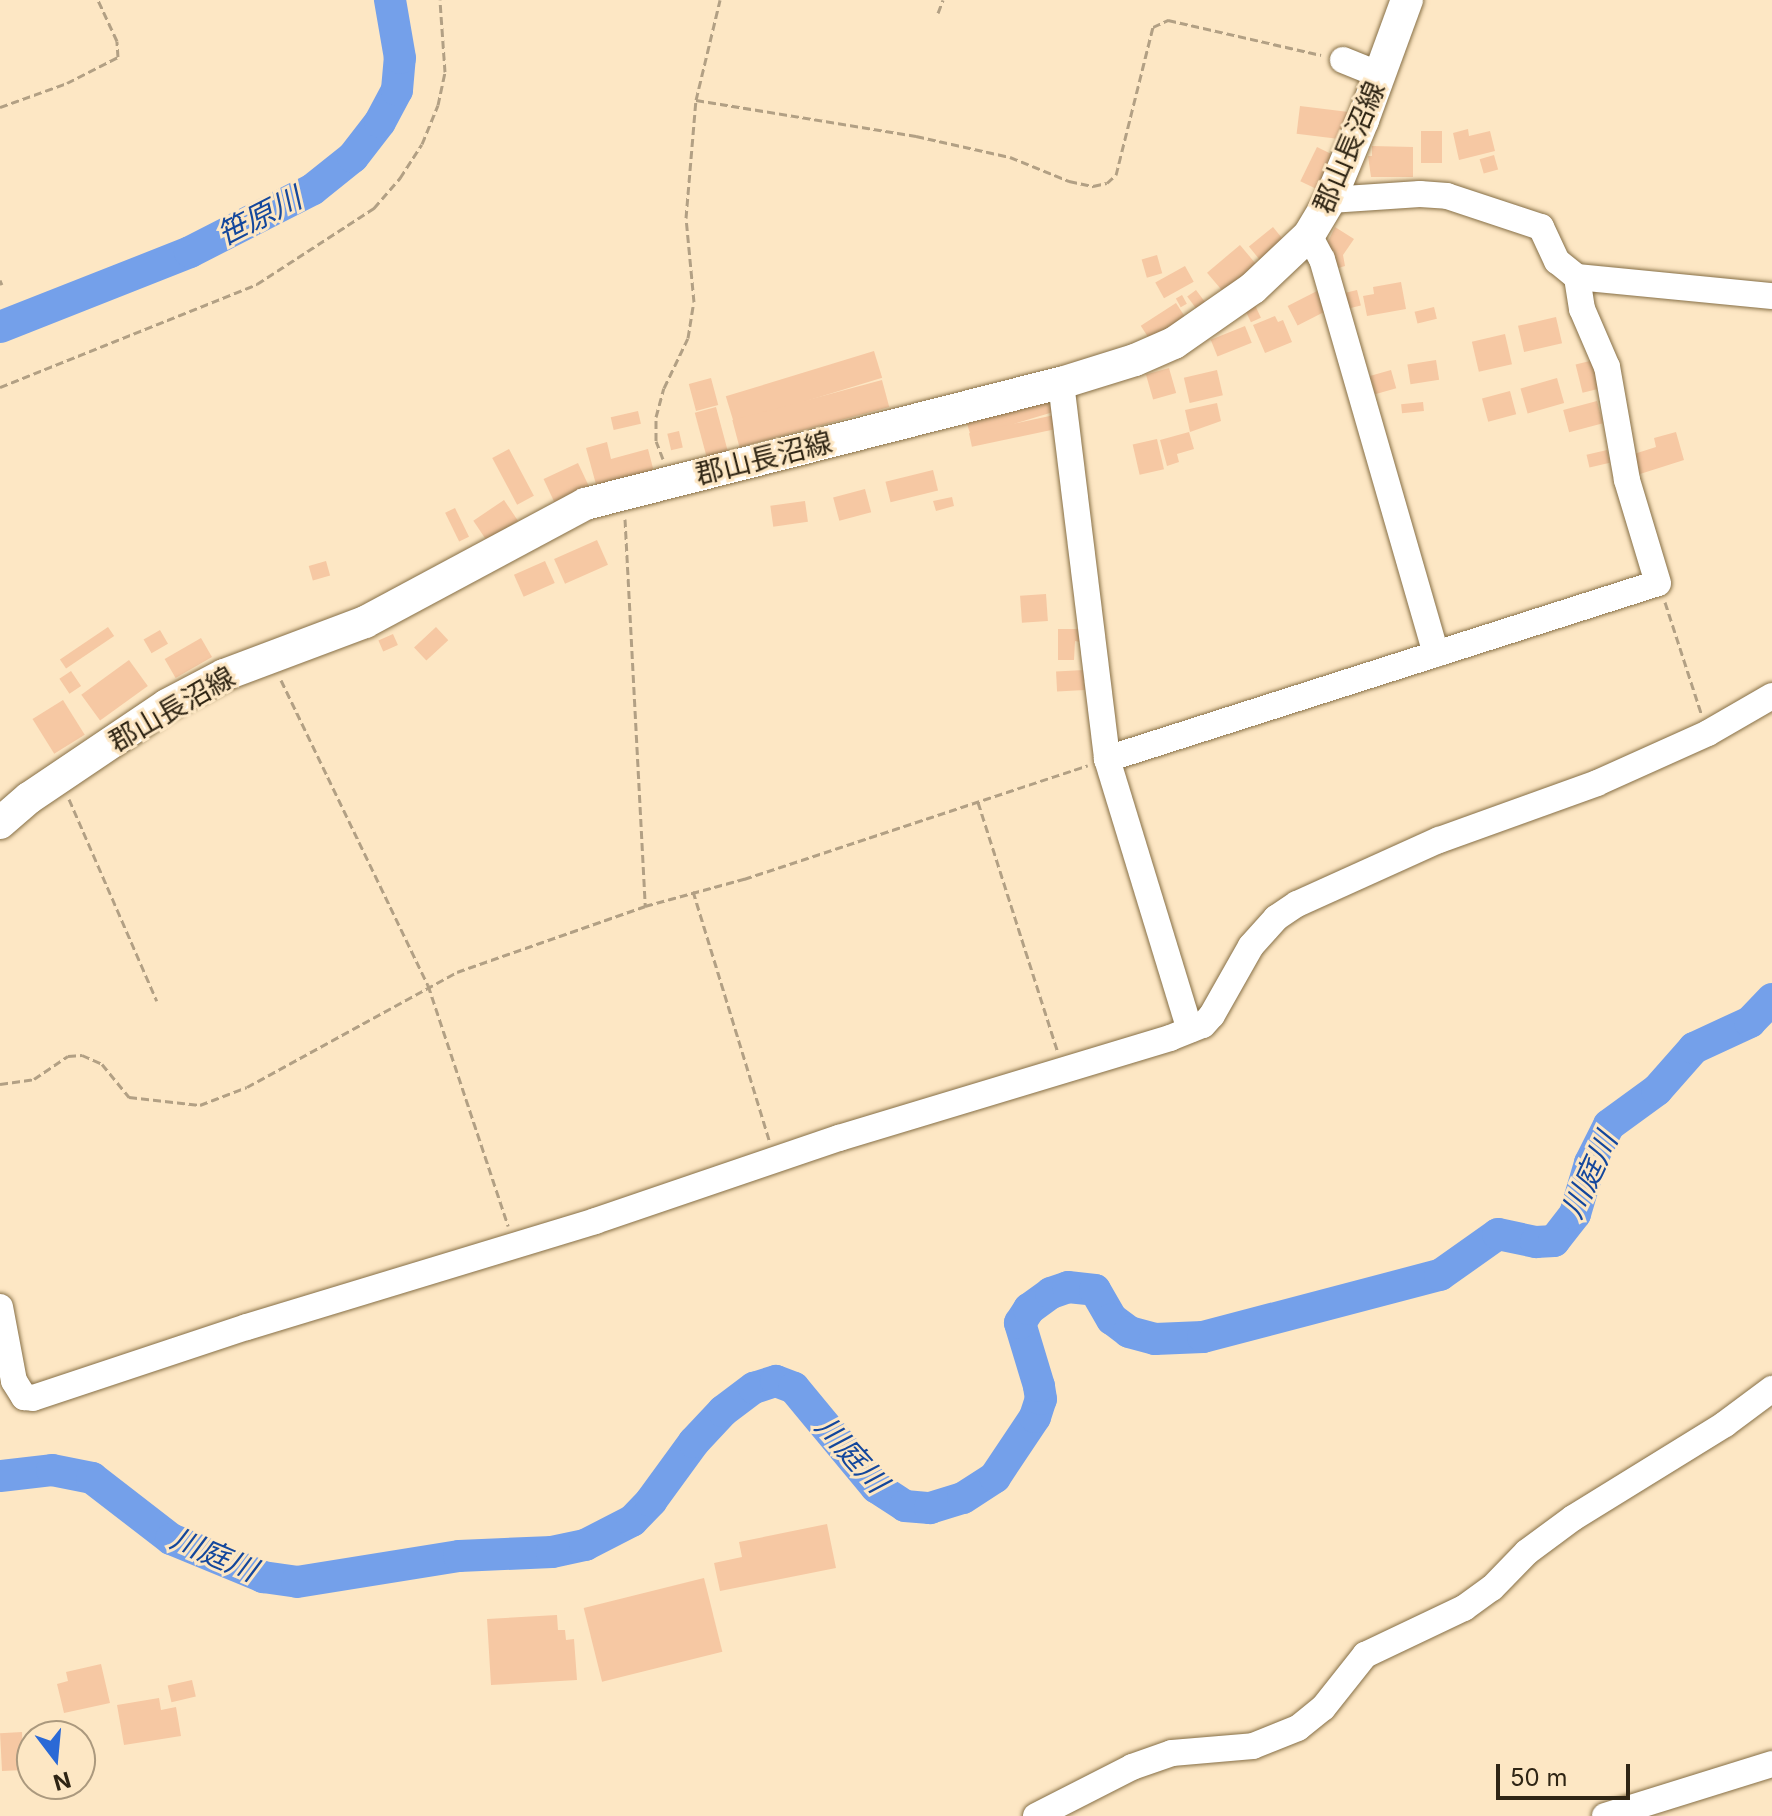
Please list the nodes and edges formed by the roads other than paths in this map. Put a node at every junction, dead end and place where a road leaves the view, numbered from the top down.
1 (1407, 0) edge
2 (1343, 60) road end
3 (1380, 75) junction
4 (1330, 200) junction
5 (1309, 235) junction
6 (1577, 277) junction
7 (1772, 296) edge
8 (1061, 383) junction
9 (1436, 654) junction
10 (1772, 696) edge
11 (1107, 759) junction
12 (0, 823) edge
13 (1190, 1030) junction
14 (0, 1307) edge
15 (1772, 1389) edge
16 (1772, 1764) edge
17 (1044, 1814) edge
18 (1605, 1816) edge

1 - 3 main road, 郡山長沼線
2 - 3 street
3 - 4 main road, 郡山長沼線
4 - 5 main road, 郡山長沼線
4 - 6 street
5 - 8 main road, 郡山長沼線
5 - 9 street
6 - 7 street
6 - 9 street
8 - 11 street
8 - 12 main road, 郡山長沼線
9 - 11 street
10 - 13 street
11 - 13 street
13 - 14 street
15 - 17 street
16 - 18 street

